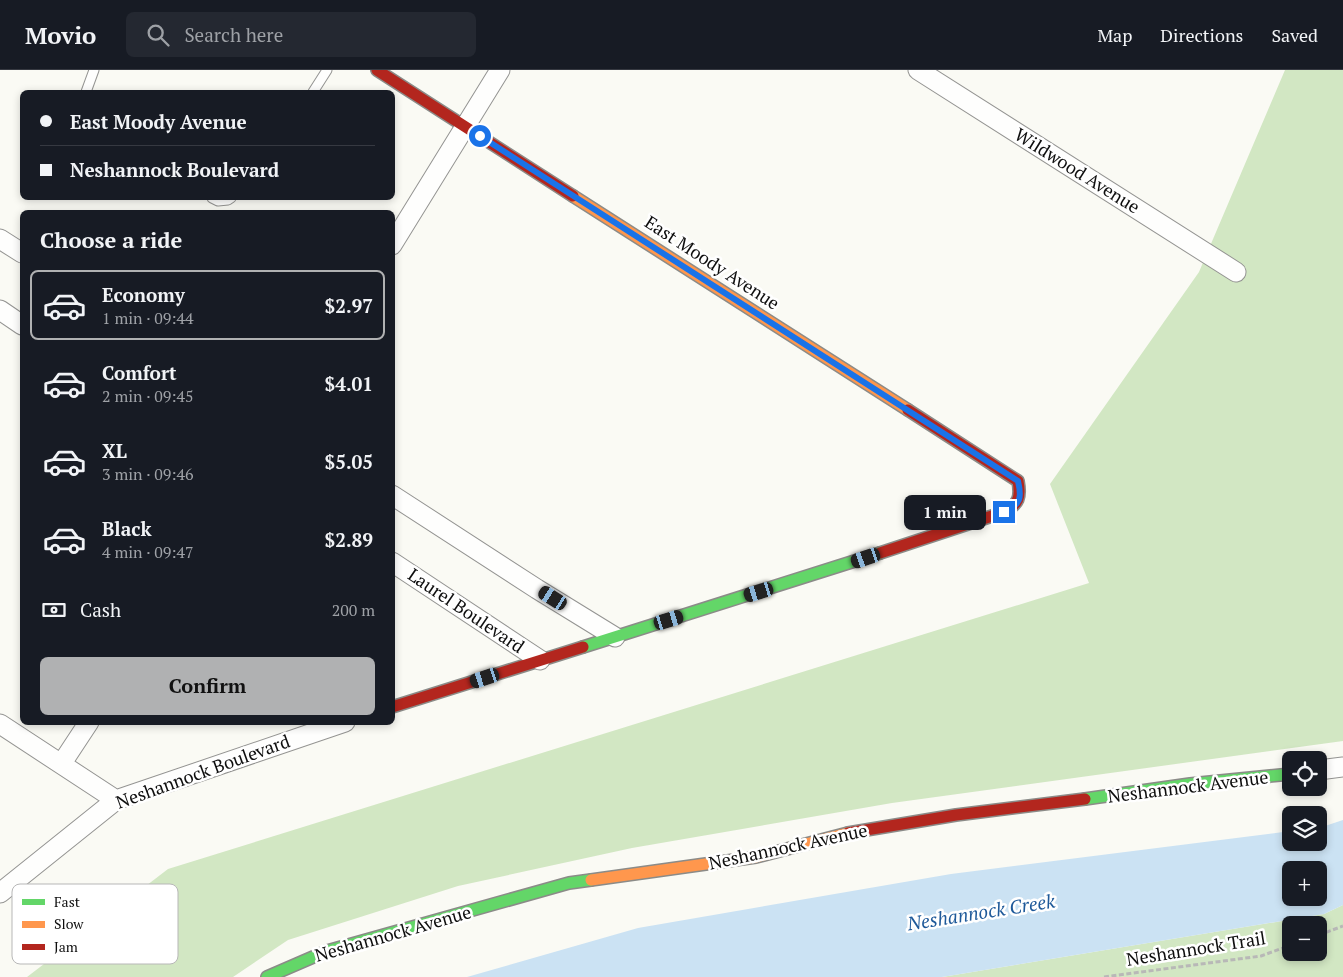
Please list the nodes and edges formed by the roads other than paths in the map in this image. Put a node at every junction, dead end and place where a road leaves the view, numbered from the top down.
1 (94, 70) edge
2 (327, 70) edge
3 (377, 70) edge
4 (500, 70) edge
5 (918, 70) edge
6 (87, 90) edge
7 (315, 90) edge
8 (466, 127) junction
9 (0, 239) edge
10 (395, 240) edge
11 (20, 253) edge
12 (1236, 272) dead end
13 (0, 310) edge
14 (20, 324) edge
15 (395, 497) edge
16 (395, 564) edge
17 (615, 637) junction
18 (540, 660) junction
19 (395, 706) edge
20 (0, 724) edge
21 (87, 725) edge
22 (336, 725) edge
23 (62, 763) junction
24 (1343, 766) edge
25 (1327, 769) edge
26 (1282, 775) edge
27 (116, 800) junction
28 (0, 893) edge
29 (267, 977) edge

1 - 6 lane
2 - 7 lane
3 - 8 street, East Moody Avenue
4 - 8 street
5 - 12 street, Wildwood Avenue
8 - 10 street
8 - 17 street, East Moody Avenue
9 - 11 street
13 - 14 street
15 - 17 street
16 - 18 street, Laurel Boulevard
17 - 18 street
18 - 19 street
20 - 23 street
21 - 23 street
22 - 27 street, Neshannock Boulevard
23 - 27 street
24 - 25 street
26 - 29 street, Neshannock Avenue
27 - 28 street, Neshannock Boulevard

